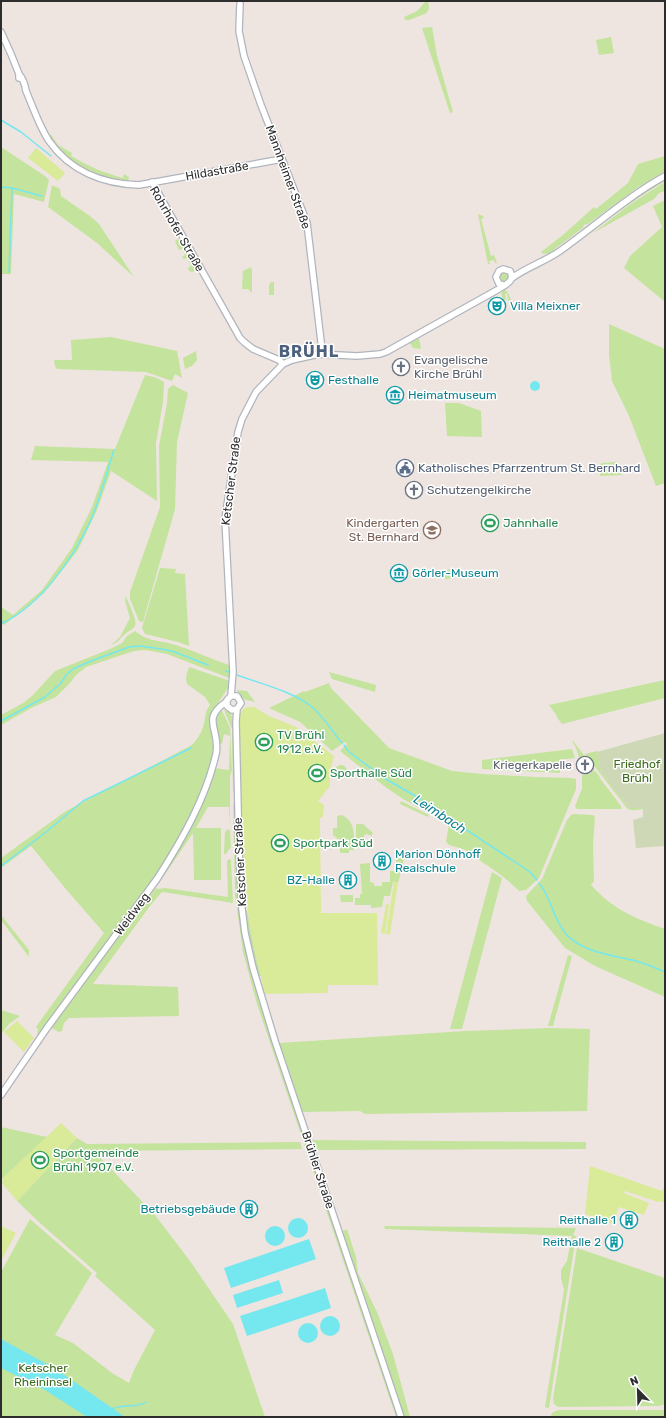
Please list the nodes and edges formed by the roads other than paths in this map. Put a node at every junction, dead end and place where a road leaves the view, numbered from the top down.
1 (240, 2) edge
2 (1, 32) edge
3 (282, 159) junction
4 (665, 176) edge
5 (152, 182) junction
6 (526, 268) junction
7 (510, 271) junction
8 (512, 278) junction
9 (497, 282) junction
10 (504, 285) junction
11 (491, 292) junction
12 (324, 354) junction
13 (283, 364) junction
14 (234, 696) junction
15 (231, 707) junction
16 (262, 1001) joint
17 (1, 1095) edge
18 (401, 1417) edge

1 - 3 main road, Mannheimer Straße
2 - 5 main road, Rohrhofer Straße
3 - 5 main road, Hildastraße
3 - 12 main road, Mannheimer Straße
4 - 6 main road
5 - 13 main road, Rohrhofer Straße
6 - 7 main road
6 - 8 main road
7 - 8 main road
7 - 9 main road
8 - 10 main road
9 - 10 main road
9 - 11 main road
10 - 11 main road, Ketscher Straße
11 - 12 main road, Ketscher Straße
12 - 13 main road, Ketscher Straße
13 - 14 main road, Ketscher Straße
14 - 15 main road
14 - 15 main road, Ketscher Straße
15 - 16 main road, Ketscher Straße
15 - 17 main road, Weidweg
16 - 18 main road, Brühler Straße

